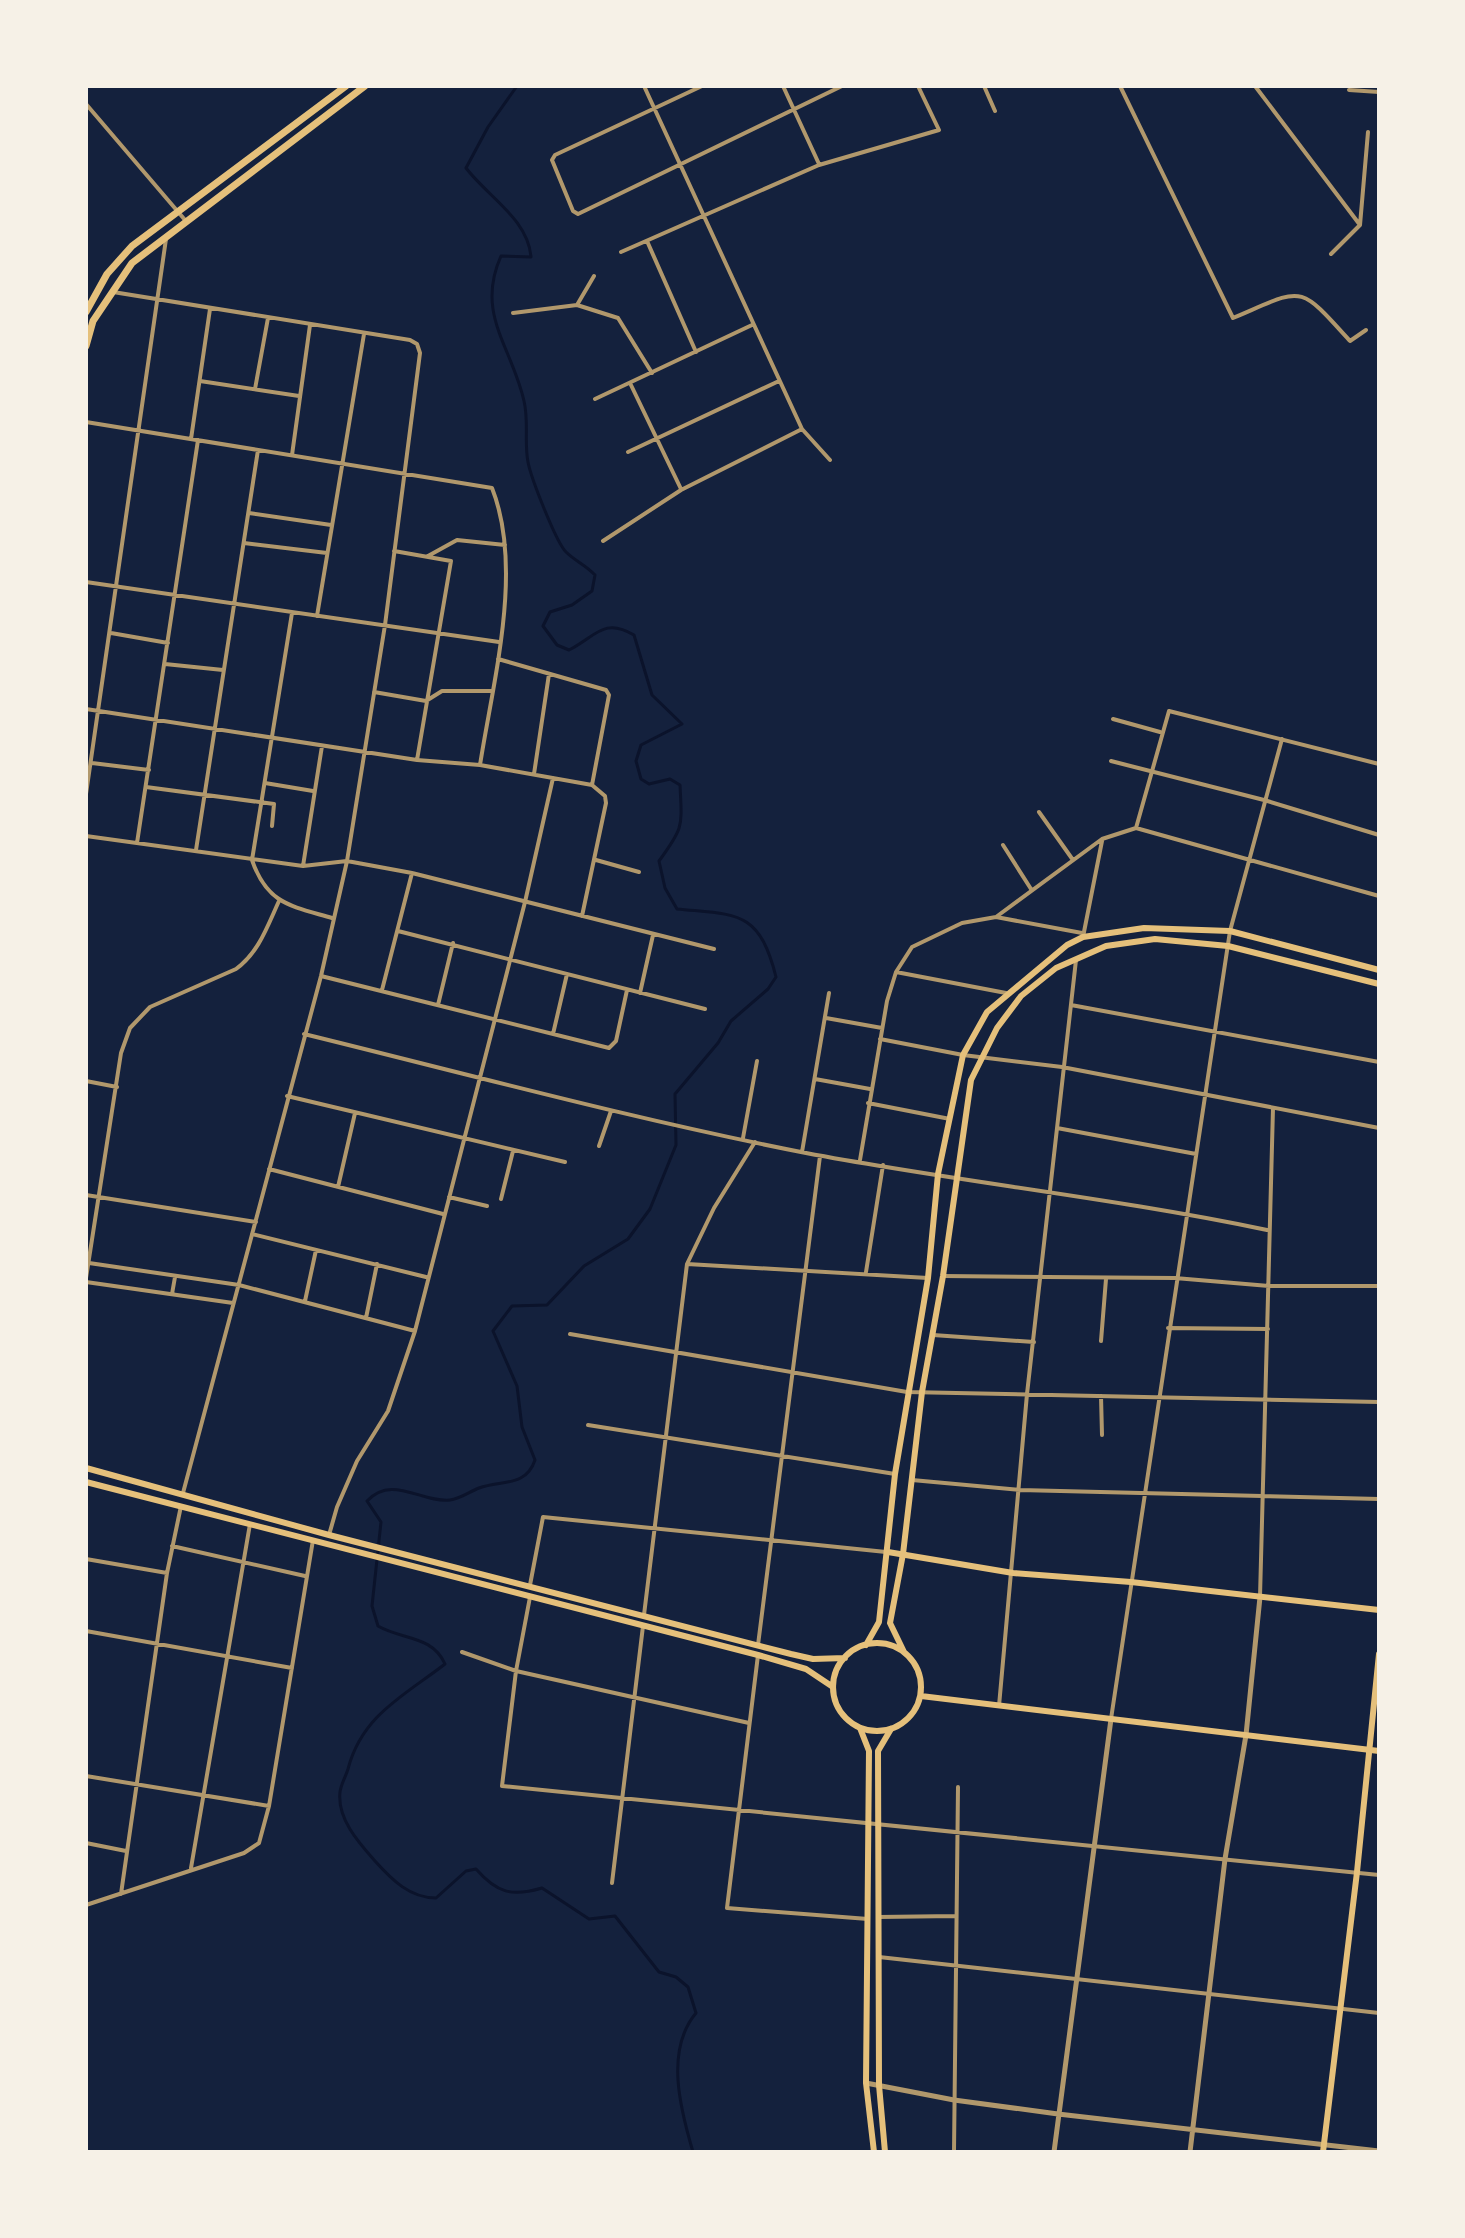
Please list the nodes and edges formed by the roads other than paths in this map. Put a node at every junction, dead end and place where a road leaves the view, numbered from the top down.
1 (346, 86) edge
2 (365, 86) edge
3 (644, 86) edge
4 (702, 86) edge
5 (783, 86) edge
6 (842, 86) edge
7 (918, 86) edge
8 (984, 86) edge
9 (1120, 86) edge
10 (1255, 86) edge
11 (1372, 89) edge
12 (1349, 90) dead end
13 (1379, 92) edge
14 (86, 104) edge
15 (655, 109) junction
16 (794, 109) junction
17 (995, 111) dead end
18 (1368, 132) dead end
19 (680, 165) junction
20 (819, 165) junction
21 (176, 210) junction
22 (703, 216) junction
23 (185, 220) junction
24 (1360, 225) junction
25 (167, 234) junction
26 (647, 241) junction
27 (621, 252) dead end
28 (1331, 254) dead end
29 (594, 276) dead end
30 (111, 291) junction
31 (156, 301) junction
32 (577, 305) junction
33 (210, 309) junction
34 (86, 312) edge
35 (513, 313) dead end
36 (268, 318) junction
37 (310, 325) junction
38 (752, 325) junction
39 (1366, 330) dead end
40 (364, 333) junction
41 (86, 346) edge
42 (696, 352) junction
43 (652, 373) junction
44 (200, 381) junction
45 (779, 381) junction
46 (630, 383) junction
47 (255, 389) junction
48 (299, 396) junction
49 (595, 399) dead end
50 (86, 422) edge
51 (802, 429) junction
52 (139, 430) junction
53 (656, 437) junction
54 (191, 439) junction
55 (198, 440) junction
56 (258, 450) junction
57 (628, 452) dead end
58 (292, 455) junction
59 (830, 460) dead end
60 (342, 461) junction
61 (405, 473) junction
62 (681, 490) junction
63 (249, 513) junction
64 (331, 525) junction
65 (603, 541) dead end
66 (244, 543) junction
67 (505, 545) junction
68 (394, 551) junction
69 (327, 553) junction
70 (428, 556) junction
71 (86, 582) edge
72 (118, 586) junction
73 (174, 595) junction
74 (233, 603) junction
75 (292, 613) junction
76 (317, 616) junction
77 (385, 625) junction
78 (441, 632) junction
79 (111, 633) junction
80 (499, 642) junction
81 (168, 643) junction
82 (497, 659) junction
83 (165, 664) junction
84 (223, 670) junction
85 (549, 674) junction
86 (491, 691) junction
87 (373, 692) junction
88 (426, 701) junction
89 (86, 709) edge
90 (100, 711) junction
91 (1113, 719) dead end
92 (157, 721) junction
93 (214, 730) junction
94 (1161, 732) junction
95 (272, 738) junction
96 (1282, 739) junction
97 (322, 746) junction
98 (365, 752) junction
99 (417, 760) junction
100 (1111, 761) dead end
101 (91, 763) junction
102 (1379, 764) edge
103 (480, 765) junction
104 (149, 770) junction
105 (1150, 770) junction
106 (534, 774) junction
107 (553, 778) junction
108 (265, 783) junction
109 (592, 785) junction
110 (146, 787) junction
111 (315, 792) junction
112 (86, 794) edge
113 (204, 795) junction
114 (1264, 800) junction
115 (261, 802) junction
116 (1039, 812) dead end
117 (272, 826) dead end
118 (1136, 828) junction
119 (1379, 835) edge
120 (86, 836) edge
121 (1102, 839) junction
122 (137, 843) junction
123 (1003, 845) dead end
124 (196, 850) junction
125 (252, 860) junction
126 (596, 860) junction
127 (1073, 860) junction
128 (1249, 860) junction
129 (347, 861) junction
130 (303, 866) junction
131 (639, 872) dead end
132 (412, 873) junction
133 (1031, 889) junction
134 (1379, 896) edge
135 (279, 901) junction
136 (525, 902) junction
137 (582, 916) junction
138 (996, 917) junction
139 (332, 918) junction
140 (398, 931) junction
141 (1230, 931) junction
142 (653, 935) junction
143 (1083, 935) junction
144 (453, 943) junction
145 (1228, 946) junction
146 (714, 949) dead end
147 (1076, 958) junction
148 (510, 960) junction
149 (1379, 970) edge
150 (896, 972) junction
151 (567, 974) junction
152 (321, 976) junction
153 (1379, 984) edge
154 (382, 990) junction
155 (627, 990) junction
156 (640, 993) junction
157 (829, 993) dead end
158 (1006, 993) junction
159 (438, 1005) junction
160 (1071, 1005) junction
161 (705, 1009) dead end
162 (826, 1018) junction
163 (496, 1019) junction
164 (882, 1028) junction
165 (1213, 1029) junction
166 (304, 1034) junction
167 (553, 1034) junction
168 (880, 1039) junction
169 (963, 1055) junction
170 (980, 1056) junction
171 (757, 1061) dead end
172 (1379, 1062) edge
173 (1062, 1067) junction
174 (479, 1077) junction
175 (815, 1079) junction
176 (86, 1081) edge
177 (117, 1087) junction
178 (870, 1089) junction
179 (1205, 1095) junction
180 (287, 1096) junction
181 (868, 1103) junction
182 (1273, 1108) junction
183 (611, 1111) junction
184 (355, 1113) junction
185 (950, 1119) junction
186 (1057, 1128) junction
187 (1379, 1128) edge
188 (743, 1138) junction
189 (462, 1140) junction
190 (755, 1141) junction
191 (599, 1146) dead end
192 (514, 1150) junction
193 (802, 1152) junction
194 (1196, 1154) junction
195 (820, 1155) junction
196 (860, 1160) junction
197 (565, 1162) dead end
198 (883, 1165) junction
199 (269, 1169) junction
200 (938, 1174) junction
201 (955, 1177) junction
202 (338, 1187) junction
203 (1049, 1192) junction
204 (86, 1195) edge
205 (449, 1197) junction
206 (100, 1198) junction
207 (501, 1199) dead end
208 (487, 1206) dead end
209 (1187, 1213) junction
210 (443, 1214) junction
211 (256, 1222) junction
212 (1267, 1230) junction
213 (252, 1234) junction
214 (316, 1250) junction
215 (87, 1263) edge
216 (377, 1264) junction
217 (687, 1264) junction
218 (806, 1271) junction
219 (866, 1272) junction
220 (175, 1276) junction
221 (943, 1276) junction
222 (426, 1277) junction
223 (1042, 1277) junction
224 (928, 1278) junction
225 (1175, 1278) junction
226 (1106, 1279) junction
227 (86, 1280) edge
228 (239, 1285) junction
229 (1269, 1286) junction
230 (1379, 1286) edge
231 (172, 1294) junction
232 (305, 1301) junction
233 (233, 1303) junction
234 (366, 1318) junction
235 (1168, 1328) junction
236 (1268, 1329) junction
237 (415, 1331) junction
238 (570, 1334) dead end
239 (933, 1335) junction
240 (1101, 1341) dead end
241 (1034, 1342) junction
242 (678, 1353) junction
243 (794, 1372) junction
244 (907, 1392) junction
245 (922, 1392) junction
246 (1027, 1394) junction
247 (1101, 1396) junction
248 (1157, 1397) junction
249 (1263, 1399) junction
250 (1379, 1402) edge
251 (588, 1425) dead end
252 (1102, 1435) dead end
253 (666, 1437) junction
254 (782, 1456) junction
255 (86, 1468) edge
256 (895, 1474) junction
257 (912, 1480) junction
258 (86, 1482) edge
259 (1020, 1490) junction
260 (1144, 1492) junction
261 (183, 1493) junction
262 (1261, 1497) junction
263 (1379, 1499) edge
264 (181, 1506) junction
265 (250, 1524) junction
266 (654, 1531) junction
267 (329, 1535) junction
268 (313, 1539) junction
269 (771, 1539) junction
270 (172, 1546) junction
271 (888, 1552) junction
272 (903, 1554) junction
273 (86, 1559) edge
274 (241, 1561) junction
275 (167, 1573) junction
276 (1013, 1573) junction
277 (305, 1576) junction
278 (1131, 1582) junction
279 (530, 1585) junction
280 (530, 1597) junction
281 (1260, 1597) junction
282 (1379, 1610) edge
283 (644, 1615) junction
284 (643, 1626) junction
285 (86, 1631) edge
286 (158, 1643) junction
287 (758, 1645) junction
288 (866, 1645) junction
289 (462, 1652) dead end
290 (904, 1652) junction
291 (1379, 1654) edge
292 (758, 1655) junction
293 (225, 1656) junction
294 (845, 1658) junction
295 (292, 1668) junction
296 (516, 1671) junction
297 (833, 1687) junction
298 (634, 1695) junction
299 (921, 1696) junction
300 (999, 1706) junction
301 (1111, 1719) junction
302 (749, 1723) junction
303 (860, 1728) junction
304 (891, 1729) junction
305 (1246, 1735) junction
306 (1370, 1750) junction
307 (1379, 1751) edge
308 (86, 1776) edge
309 (137, 1785) junction
310 (958, 1787) dead end
311 (203, 1795) junction
312 (622, 1798) junction
313 (269, 1806) junction
314 (739, 1810) junction
315 (870, 1824) junction
316 (880, 1825) junction
317 (958, 1832) junction
318 (86, 1843) edge
319 (1093, 1846) junction
320 (126, 1851) junction
321 (1225, 1859) junction
322 (191, 1868) junction
323 (1357, 1872) junction
324 (1379, 1875) edge
325 (612, 1883) dead end
326 (121, 1894) junction
327 (86, 1905) edge
328 (956, 1916) junction
329 (878, 1917) junction
330 (868, 1919) junction
331 (879, 1957) junction
332 (955, 1965) junction
333 (1078, 1978) junction
334 (1210, 1994) junction
335 (1340, 2010) junction
336 (1379, 2013) edge
337 (866, 2083) junction
338 (879, 2085) junction
339 (954, 2100) junction
340 (1058, 2114) junction
341 (1193, 2128) junction
342 (1323, 2148) edge
343 (1379, 2151) edge
344 (874, 2152) edge
345 (885, 2152) edge
346 (954, 2152) edge
347 (1054, 2152) edge
348 (1190, 2152) edge

1 - 21 highway
2 - 23 highway
3 - 15 street
4 - 15 street
5 - 16 street
6 - 16 street
7 - 20 street
8 - 17 street
9 - 39 street
10 - 24 street
11 - 12 street
11 - 13 street
14 - 21 street
15 - 19 street
15 - 19 street
16 - 19 street
16 - 20 street
18 - 24 street
19 - 22 street
20 - 22 street
21 - 23 street
21 - 34 highway
22 - 26 street
22 - 38 street
23 - 25 highway
24 - 28 street
25 - 30 highway
25 - 31 street
26 - 27 street
26 - 42 street
29 - 32 street
30 - 31 street
30 - 41 highway
31 - 33 street
31 - 52 street
32 - 35 street
32 - 43 street
33 - 36 street
33 - 44 street
36 - 37 street
36 - 47 street
37 - 40 street
37 - 48 street
38 - 42 street
38 - 45 street
40 - 60 street
40 - 61 street
42 - 43 street
43 - 46 street
44 - 47 street
44 - 54 street
45 - 51 street
45 - 53 street
46 - 49 street
46 - 53 street
47 - 48 street
48 - 58 street
50 - 52 street
51 - 59 street
51 - 62 street
52 - 54 street
52 - 72 street
53 - 57 street
53 - 62 street
54 - 55 street
55 - 56 street
55 - 73 street
56 - 58 street
56 - 63 street
58 - 60 street
60 - 61 street
60 - 64 street
61 - 67 street
61 - 68 street
62 - 65 street
63 - 64 street
63 - 66 street
64 - 69 street
66 - 69 street
66 - 74 street
67 - 70 street
67 - 80 street
68 - 70 street
68 - 77 street
69 - 76 street
70 - 78 street
71 - 72 street
72 - 73 street
72 - 79 street
73 - 74 street
73 - 81 street
74 - 75 street
74 - 84 street
75 - 76 street
75 - 95 street
76 - 77 street
77 - 78 street
77 - 87 street
78 - 80 street
78 - 88 street
79 - 81 street
79 - 90 street
80 - 82 street
81 - 83 street
82 - 85 street
82 - 86 street
83 - 84 street
83 - 92 street
84 - 93 street
85 - 106 street
85 - 109 street
86 - 88 street
86 - 103 street
87 - 88 street
87 - 98 street
88 - 99 street
89 - 90 street
90 - 92 street
90 - 101 street
91 - 94 street
92 - 93 street
92 - 104 street
93 - 95 street
93 - 113 street
94 - 96 street
94 - 105 street
95 - 97 street
95 - 108 street
96 - 102 street
96 - 114 street
97 - 98 street
97 - 111 street
98 - 99 street
98 - 129 street
99 - 103 street
100 - 105 street
101 - 104 street
101 - 112 street
103 - 106 street
104 - 110 street
105 - 114 street
105 - 118 street
106 - 107 street
107 - 109 street
107 - 136 street
108 - 111 street
108 - 115 street
109 - 126 street
110 - 113 street
110 - 122 street
111 - 130 street
113 - 115 street
113 - 124 street
114 - 119 street
114 - 128 street
115 - 117 street
115 - 125 street
116 - 127 street
118 - 121 street
118 - 128 street
120 - 122 street
121 - 127 street
121 - 143 street
122 - 124 street
123 - 133 street
124 - 125 street
125 - 130 street
125 - 135 street
126 - 131 street
126 - 137 street
127 - 133 street
128 - 134 street
128 - 141 street
129 - 130 street
129 - 132 street
129 - 139 street
132 - 136 street
132 - 140 street
133 - 138 street
135 - 139 street
135 - 177 street
136 - 137 street
136 - 148 street
137 - 142 street
138 - 143 street
138 - 150 street
139 - 152 street
140 - 144 street
140 - 154 street
141 - 143 main road
141 - 145 street
141 - 149 main road
142 - 146 street
142 - 156 street
143 - 158 main road
144 - 148 street
144 - 159 street
145 - 147 main road
145 - 153 main road
145 - 165 street
147 - 160 street
147 - 170 main road
148 - 151 street
148 - 163 street
150 - 158 street
150 - 164 street
151 - 155 street
151 - 167 street
152 - 154 street
152 - 166 street
154 - 159 street
155 - 156 street
155 - 167 street
156 - 161 street
157 - 162 street
158 - 169 main road
159 - 163 street
160 - 165 street
160 - 173 street
162 - 164 street
162 - 175 street
163 - 167 street
163 - 174 street
164 - 168 street
165 - 172 street
165 - 179 street
166 - 174 street
166 - 180 street
168 - 169 street
168 - 178 street
169 - 170 street
169 - 185 main road
170 - 173 street
170 - 201 main road
171 - 188 street
173 - 179 street
173 - 186 street
174 - 183 street
174 - 189 street
175 - 178 street
175 - 193 street
176 - 177 street
177 - 206 street
178 - 181 street
179 - 182 street
179 - 194 street
180 - 184 street
180 - 199 street
181 - 185 street
181 - 196 street
182 - 187 street
182 - 212 street
183 - 188 street
183 - 191 street
184 - 189 street
184 - 202 street
185 - 200 main road
186 - 194 street
186 - 203 street
188 - 190 street
189 - 192 street
189 - 205 street
190 - 193 street
190 - 217 street
192 - 197 street
192 - 207 street
193 - 195 street
194 - 209 street
195 - 196 street
195 - 218 street
196 - 198 street
198 - 200 street
198 - 219 street
199 - 202 street
199 - 211 street
200 - 201 street
200 - 224 main road
201 - 203 street
201 - 221 main road
202 - 210 street
203 - 209 street
203 - 223 street
204 - 206 street
205 - 208 street
205 - 210 street
206 - 211 street
206 - 215 street
209 - 212 street
209 - 225 street
210 - 222 street
211 - 213 street
212 - 229 street
213 - 214 street
213 - 228 street
214 - 216 street
214 - 232 street
215 - 220 street
215 - 227 street
216 - 222 street
216 - 234 street
217 - 218 street
217 - 242 street
218 - 219 street
218 - 243 street
219 - 224 street
220 - 228 street
220 - 231 street
221 - 223 street
221 - 239 main road
222 - 237 street
223 - 226 street
223 - 241 street
224 - 244 main road
225 - 226 street
225 - 229 street
225 - 235 street
226 - 240 street
227 - 231 street
228 - 232 street
228 - 233 street
229 - 230 street
229 - 236 street
231 - 233 street
232 - 234 street
233 - 261 street
234 - 237 street
235 - 236 street
235 - 248 street
236 - 249 street
237 - 267 street
238 - 242 street
239 - 241 street
239 - 245 main road
241 - 246 street
242 - 243 street
242 - 253 street
243 - 244 street
243 - 254 street
244 - 245 street
244 - 256 main road
245 - 246 street
245 - 257 main road
246 - 247 street
246 - 259 street
247 - 248 street
247 - 252 street
248 - 249 street
248 - 260 street
249 - 250 street
249 - 262 street
251 - 253 street
253 - 254 street
253 - 266 street
254 - 256 street
254 - 269 street
255 - 261 main road
256 - 271 main road
257 - 259 street
257 - 272 main road
258 - 264 main road
259 - 260 street
259 - 276 street
260 - 262 street
260 - 278 street
261 - 267 main road
262 - 263 street
262 - 281 street
264 - 265 main road
264 - 270 street
265 - 268 main road
265 - 274 street
266 - 269 street
266 - 279 street
266 - 283 street
267 - 279 main road
268 - 277 street
268 - 280 main road
269 - 271 street
269 - 287 street
270 - 274 street
270 - 275 street
271 - 272 main road
271 - 288 main road
272 - 276 main road
272 - 290 main road
273 - 275 street
274 - 277 street
274 - 293 street
275 - 286 street
276 - 278 main road
276 - 300 street
277 - 295 street
278 - 281 main road
278 - 301 street
279 - 283 main road
280 - 284 main road
280 - 296 street
281 - 282 main road
281 - 305 street
283 - 287 main road
284 - 292 main road
284 - 298 street
285 - 286 street
286 - 293 street
286 - 309 street
287 - 294 main road
288 - 290 main road
288 - 294 main road
289 - 296 street
290 - 299 main road
291 - 306 main road
292 - 297 main road
292 - 302 street
293 - 295 street
293 - 311 street
294 - 297 main road
295 - 313 street
296 - 298 street
296 - 312 street
297 - 303 main road
298 - 302 street
298 - 312 street
299 - 300 main road
299 - 304 main road
300 - 301 main road
301 - 305 main road
301 - 319 street
302 - 314 street
303 - 304 main road
303 - 315 main road
304 - 316 main road
305 - 306 main road
305 - 321 street
306 - 307 main road
306 - 323 main road
308 - 309 street
309 - 311 street
309 - 320 street
310 - 317 street
311 - 313 street
311 - 322 street
312 - 314 street
312 - 325 street
313 - 322 street
314 - 315 street
314 - 330 street
315 - 316 street
315 - 330 main road
316 - 317 street
316 - 329 main road
317 - 319 street
317 - 328 street
318 - 320 street
319 - 321 street
319 - 333 street
320 - 326 street
321 - 323 street
321 - 334 street
322 - 326 street
323 - 324 street
323 - 335 main road
326 - 327 street
328 - 329 street
328 - 332 street
329 - 331 main road
330 - 337 main road
331 - 332 street
331 - 338 main road
332 - 333 street
332 - 339 street
333 - 334 street
333 - 340 street
334 - 335 street
334 - 341 street
335 - 336 street
335 - 342 main road
337 - 338 street
337 - 344 main road
338 - 339 street
338 - 345 main road
339 - 340 street
339 - 346 street
340 - 341 street
340 - 347 street
341 - 342 street
341 - 348 street
342 - 343 street

